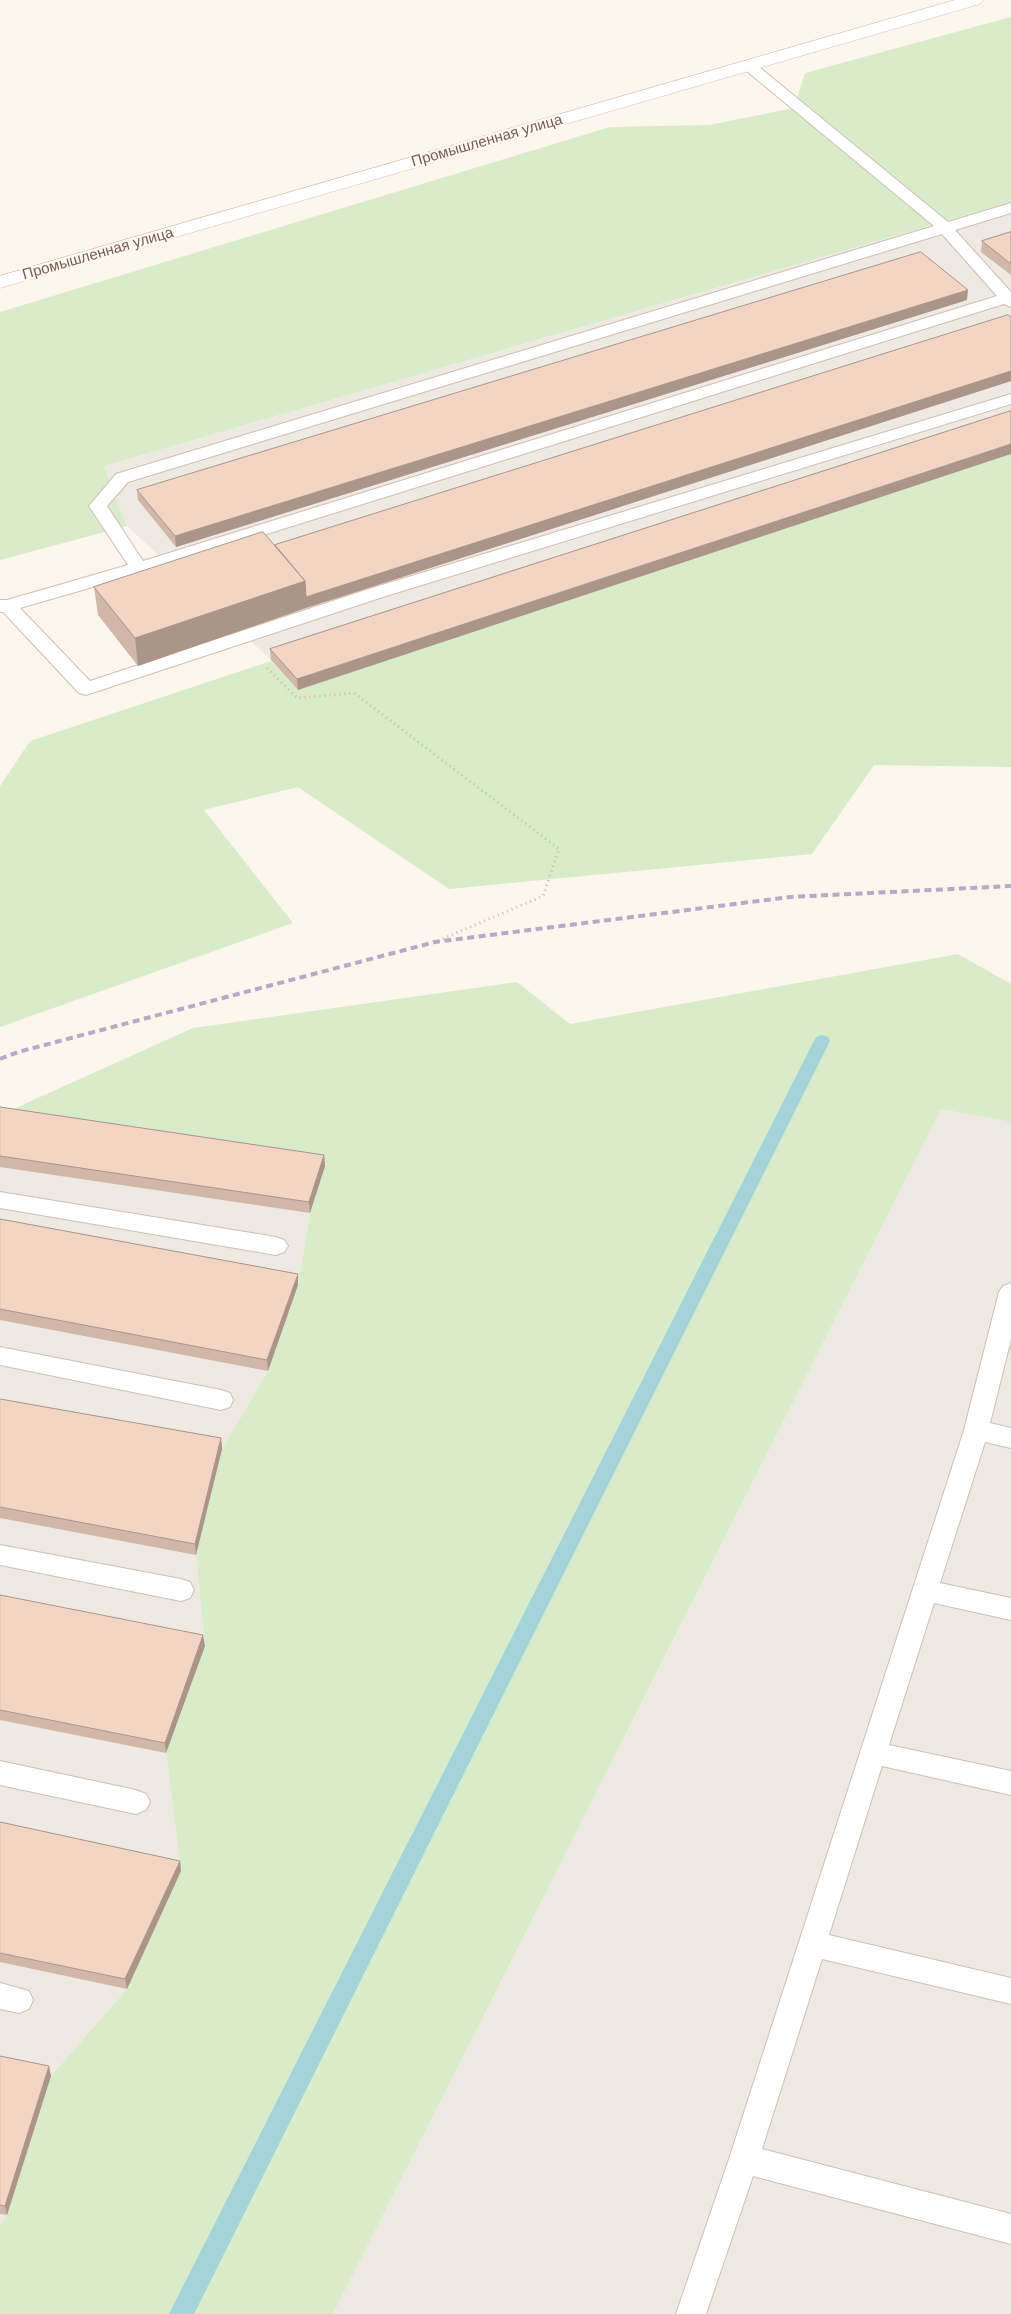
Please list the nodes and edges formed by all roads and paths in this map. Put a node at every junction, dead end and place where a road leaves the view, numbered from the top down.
1 (974, 0) edge
2 (748, 65) junction
3 (1011, 208) edge
4 (944, 227) junction
5 (0, 282) edge
6 (1009, 299) edge
7 (1011, 399) edge
8 (139, 568) junction
9 (4, 606) edge
10 (238, 640) junction
11 (435, 942) dead end
12 (0, 1200) edge
13 (276, 1246) dead end
14 (1011, 1292) edge
15 (0, 1356) edge
16 (221, 1400) dead end
17 (976, 1430) junction
18 (1011, 1438) edge
19 (0, 1555) edge
20 (181, 1590) dead end
21 (925, 1590) junction
22 (1011, 1609) edge
23 (874, 1753) junction
24 (0, 1773) edge
25 (1011, 1783) edge
26 (136, 1802) dead end
27 (813, 1944) junction
28 (1011, 1991) edge
29 (744, 2159) junction
30 (1011, 2229) edge
31 (691, 2314) edge

1 - 2 street, Промышленная улица
2 - 4 lane
2 - 5 street, Промышленная улица
3 - 4 lane
4 - 6 lane
4 - 8 lane
6 - 8 lane
7 - 10 lane
8 - 9 lane
9 - 10 lane
10 - 11 path
12 - 13 lane
14 - 17 lane
15 - 16 lane
17 - 18 lane
17 - 21 lane
19 - 20 lane
21 - 22 lane
21 - 23 lane
23 - 25 lane
23 - 27 lane
24 - 26 lane
27 - 28 lane
27 - 29 lane
29 - 30 lane
29 - 31 lane

